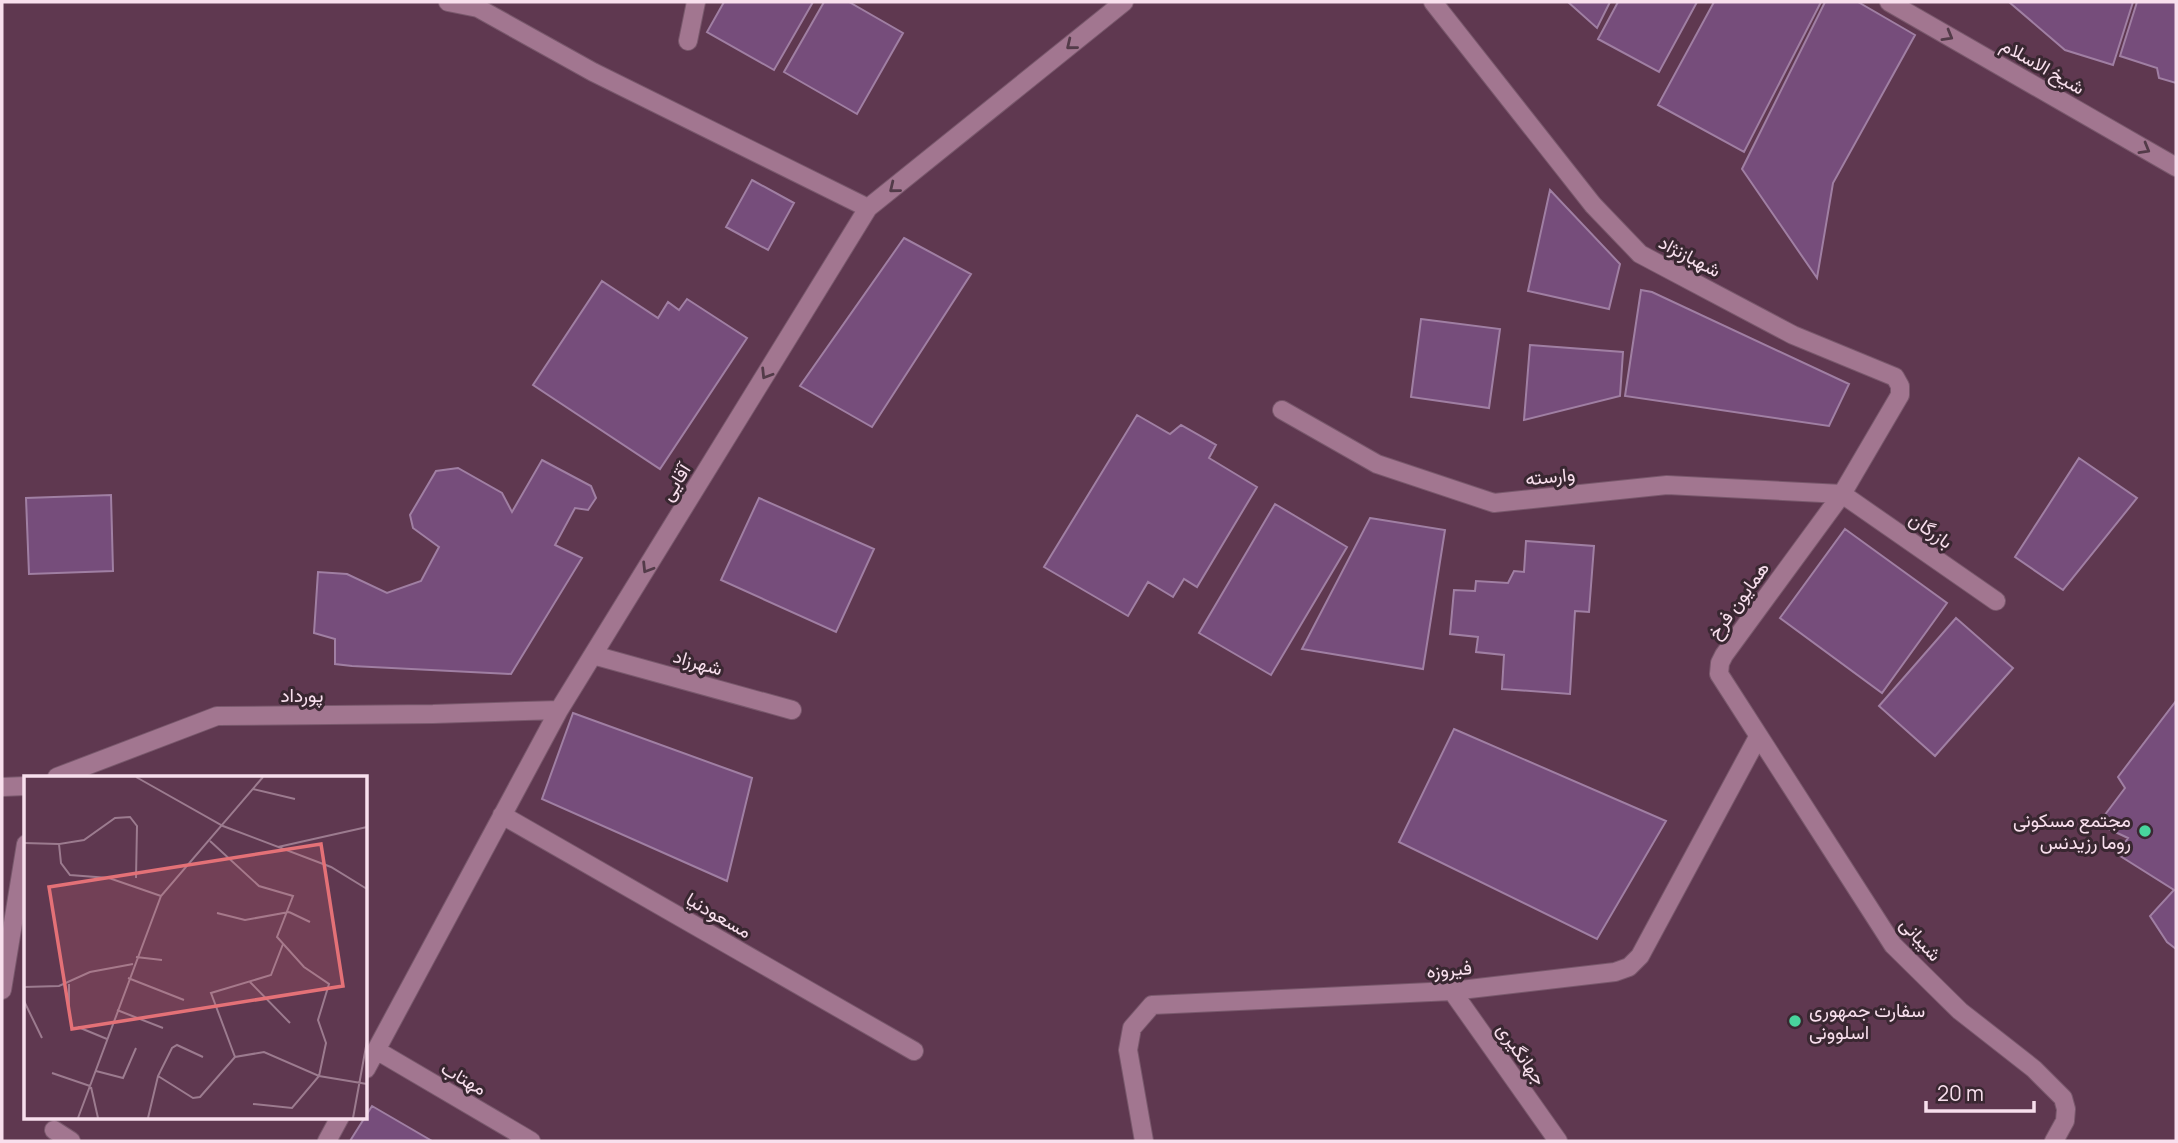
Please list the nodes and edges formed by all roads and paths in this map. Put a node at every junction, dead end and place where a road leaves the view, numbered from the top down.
1 (449, 2) edge
2 (696, 2) edge
3 (1124, 2) edge
4 (1433, 2) edge
5 (1889, 2) edge
6 (688, 41) dead end
7 (2176, 167) edge
8 (868, 208) junction
9 (1282, 410) dead end
10 (1842, 494) junction
11 (1996, 601) dead end
12 (593, 655) junction
13 (559, 710) junction
14 (792, 710) dead end
15 (1758, 737) junction
16 (60, 776) edge
17 (24, 786) edge
18 (2, 787) edge
19 (502, 815) junction
20 (24, 856) edge
21 (2, 990) edge
22 (1452, 991) junction
23 (376, 1051) junction
24 (914, 1051) dead end
25 (368, 1065) edge
26 (339, 1118) edge
27 (54, 1130) dead end
28 (71, 1141) edge
29 (327, 1141) edge
30 (531, 1141) edge
31 (1144, 1141) edge
32 (1558, 1141) edge
33 (2054, 1141) edge

1 - 8 street
2 - 6 street
3 -> 8 street, آقایی
4 - 10 street, شهبازنژاد
5 -> 7 street, شیخ الاسلام
8 -> 12 street, آقایی
9 - 10 street, وارسته
10 - 11 street, بازرگان
10 - 15 street, همایون فرخ
12 - 13 street, آقایی
12 - 14 street, شهرزاد
13 - 16 street, پورداد
13 - 19 street, آقایی
15 - 22 street, فیروزه
15 - 33 street, شیبانی
17 - 18 street
19 - 23 street, آقایی
19 - 24 street, مسعودنیا
20 - 21 street
22 - 31 street, فیروزه
22 - 32 street, جهانگیری
23 - 25 street, آقایی
23 - 30 street, مهتاب
26 - 29 street
27 - 28 street

